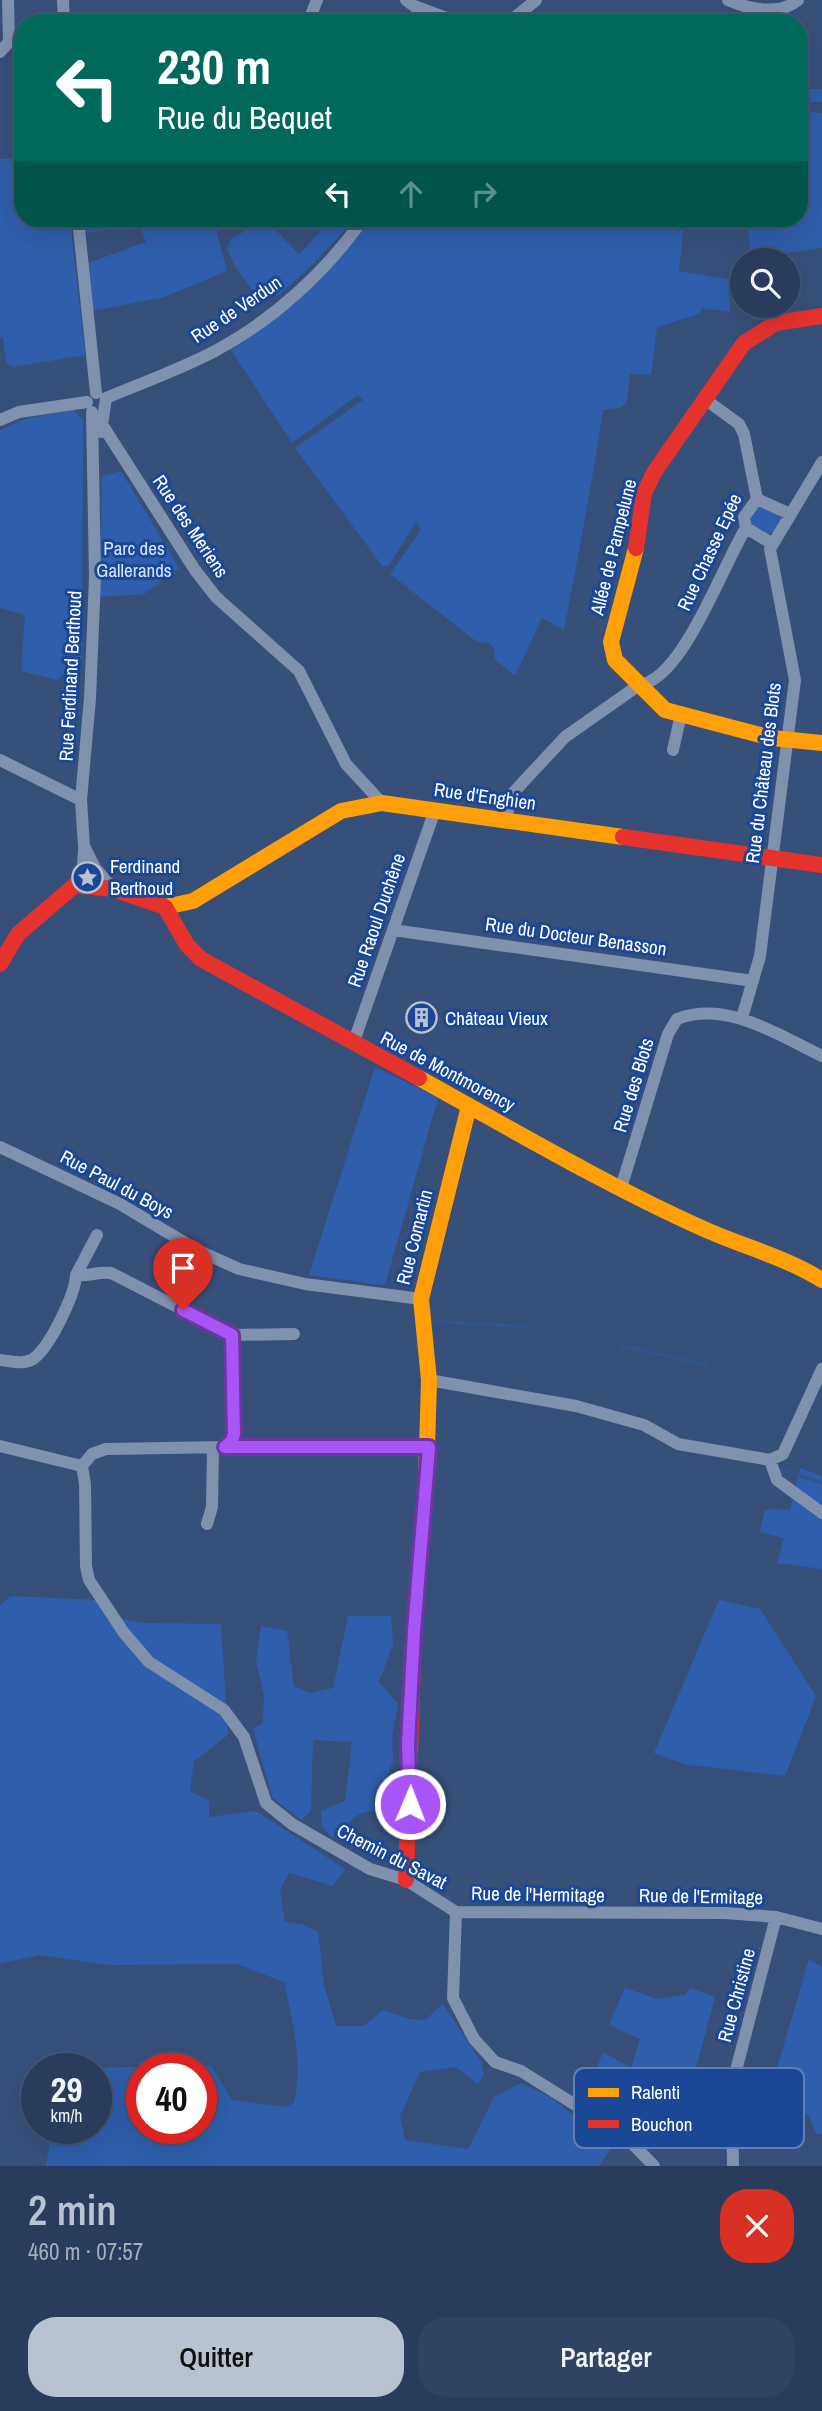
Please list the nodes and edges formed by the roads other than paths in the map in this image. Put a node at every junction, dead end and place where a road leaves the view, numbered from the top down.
1 (8, 0) edge
2 (406, 0) edge
3 (536, 0) edge
4 (728, 0) edge
5 (798, 0) edge
6 (436, 14) edge
7 (519, 14) edge
8 (0, 52) edge
9 (79, 228) edge
10 (357, 228) edge
11 (822, 316) edge
12 (705, 400) junction
13 (98, 403) junction
14 (0, 420) edge
15 (103, 426) junction
16 (95, 456) junction
17 (822, 462) edge
18 (757, 499) junction
19 (790, 514) junction
20 (746, 528) junction
21 (773, 544) junction
22 (639, 685) junction
23 (681, 714) junction
24 (787, 740) junction
25 (822, 743) edge
26 (673, 750) dead end
27 (0, 760) edge
28 (81, 800) junction
29 (382, 803) junction
30 (435, 810) junction
31 (505, 821) junction
32 (84, 846) junction
33 (772, 858) junction
34 (822, 865) edge
35 (75, 885) junction
36 (113, 889) junction
37 (165, 907) junction
38 (393, 930) junction
39 (0, 964) edge
40 (753, 981) junction
41 (742, 1018) junction
42 (354, 1044) junction
43 (822, 1056) edge
44 (469, 1106) junction
45 (0, 1147) edge
46 (621, 1188) junction
47 (97, 1235) dead end
48 (76, 1275) junction
49 (822, 1280) edge
50 (421, 1299) junction
51 (293, 1334) dead end
52 (232, 1335) junction
53 (0, 1360) edge
54 (822, 1369) edge
55 (429, 1380) junction
56 (0, 1446) edge
57 (219, 1447) junction
58 (429, 1447) junction
59 (770, 1461) junction
60 (82, 1466) junction
61 (822, 1513) edge
62 (207, 1524) dead end
63 (405, 1880) junction
64 (456, 1912) junction
65 (619, 1914) joint
66 (776, 1917) junction
67 (822, 1928) edge
68 (737, 2068) edge
69 (574, 2106) edge
70 (637, 2148) edge
71 (733, 2148) edge
72 (654, 2166) edge
73 (733, 2166) edge

1 - 8 street
2 - 6 street
3 - 7 street
4 - 5 street
9 - 13 street
10 - 13 street, Rue de Verdun
11 - 12 street, Allée de Pampelune
12 - 18 street, Rue Chasse Epée
12 - 22 street, Allée de Pampelune
13 - 14 street, Rue de Verdun
13 - 15 street, Rue Ferdinand Berthoud
13 - 16 street, Rue Ferdinand Berthoud
15 - 16 street, Rue Ferdinand Berthoud
15 - 29 street, Rue des Meriens
16 - 28 street, Rue Ferdinand Berthoud
17 - 19 street
18 - 19 street
18 - 20 street, Rue Chasse Epée
19 - 21 street
20 - 21 street
20 - 22 street, Rue Chasse Epée
21 - 24 street, Rue du Château des Blots
22 - 23 street, Allée de Pampelune
22 - 31 street, Rue Chasse Epée
23 - 24 street, Allée de Pampelune
23 - 26 street
24 - 25 street, Allée de Pampelune
24 - 33 street, Rue du Château des Blots
27 - 28 street
28 - 32 street, Rue Ferdinand Berthoud
29 - 30 street, Rue d'Enghien
29 - 37 street, Rue d'Enghien
30 - 31 street, Rue d'Enghien
30 - 38 street, Rue Raoul Duchêne
31 - 33 street, Rue d'Enghien
32 - 35 street
32 - 36 street, Rue Ferdinand Berthoud
33 - 34 street, Rue d'Enghien
33 - 40 street, Rue du Château des Blots
35 - 36 street
35 - 39 street
36 - 37 street
37 - 42 street, Rue de Montmorency
38 - 40 street, Rue du Docteur Benasson
38 - 42 street, Rue Raoul Duchêne
40 - 41 street, Rue du Château des Blots
41 - 43 street
41 - 46 street, Rue des Blots
42 - 44 street, Rue de Montmorency
44 - 46 street, Rue de Montmorency
44 - 50 street, Rue Comartin
45 - 50 street, Rue Paul du Boys
46 - 49 street, Rue de Montmorency
47 - 48 street
48 - 52 street
48 - 53 street
50 - 55 street, Rue Comartin
51 - 52 street
52 - 57 street
54 - 59 street
55 - 58 street, Rue Comartin
55 - 59 street
56 - 60 street
57 - 58 street
57 - 60 street
57 - 62 street
58 - 63 street, Rue Comartin
59 - 61 street
60 - 63 street, Chemin du Savat
63 - 64 street, Chemin du Savat
64 - 65 street, Rue de l'Hermitage
64 - 69 street, Chemin du Savat
65 - 66 street, Rue de l'Ermitage
66 - 67 street, Rue de l'Ermitage
66 - 68 street, Rue Christine
70 - 72 street, Chemin du Savat
71 - 73 street, Rue Christine

